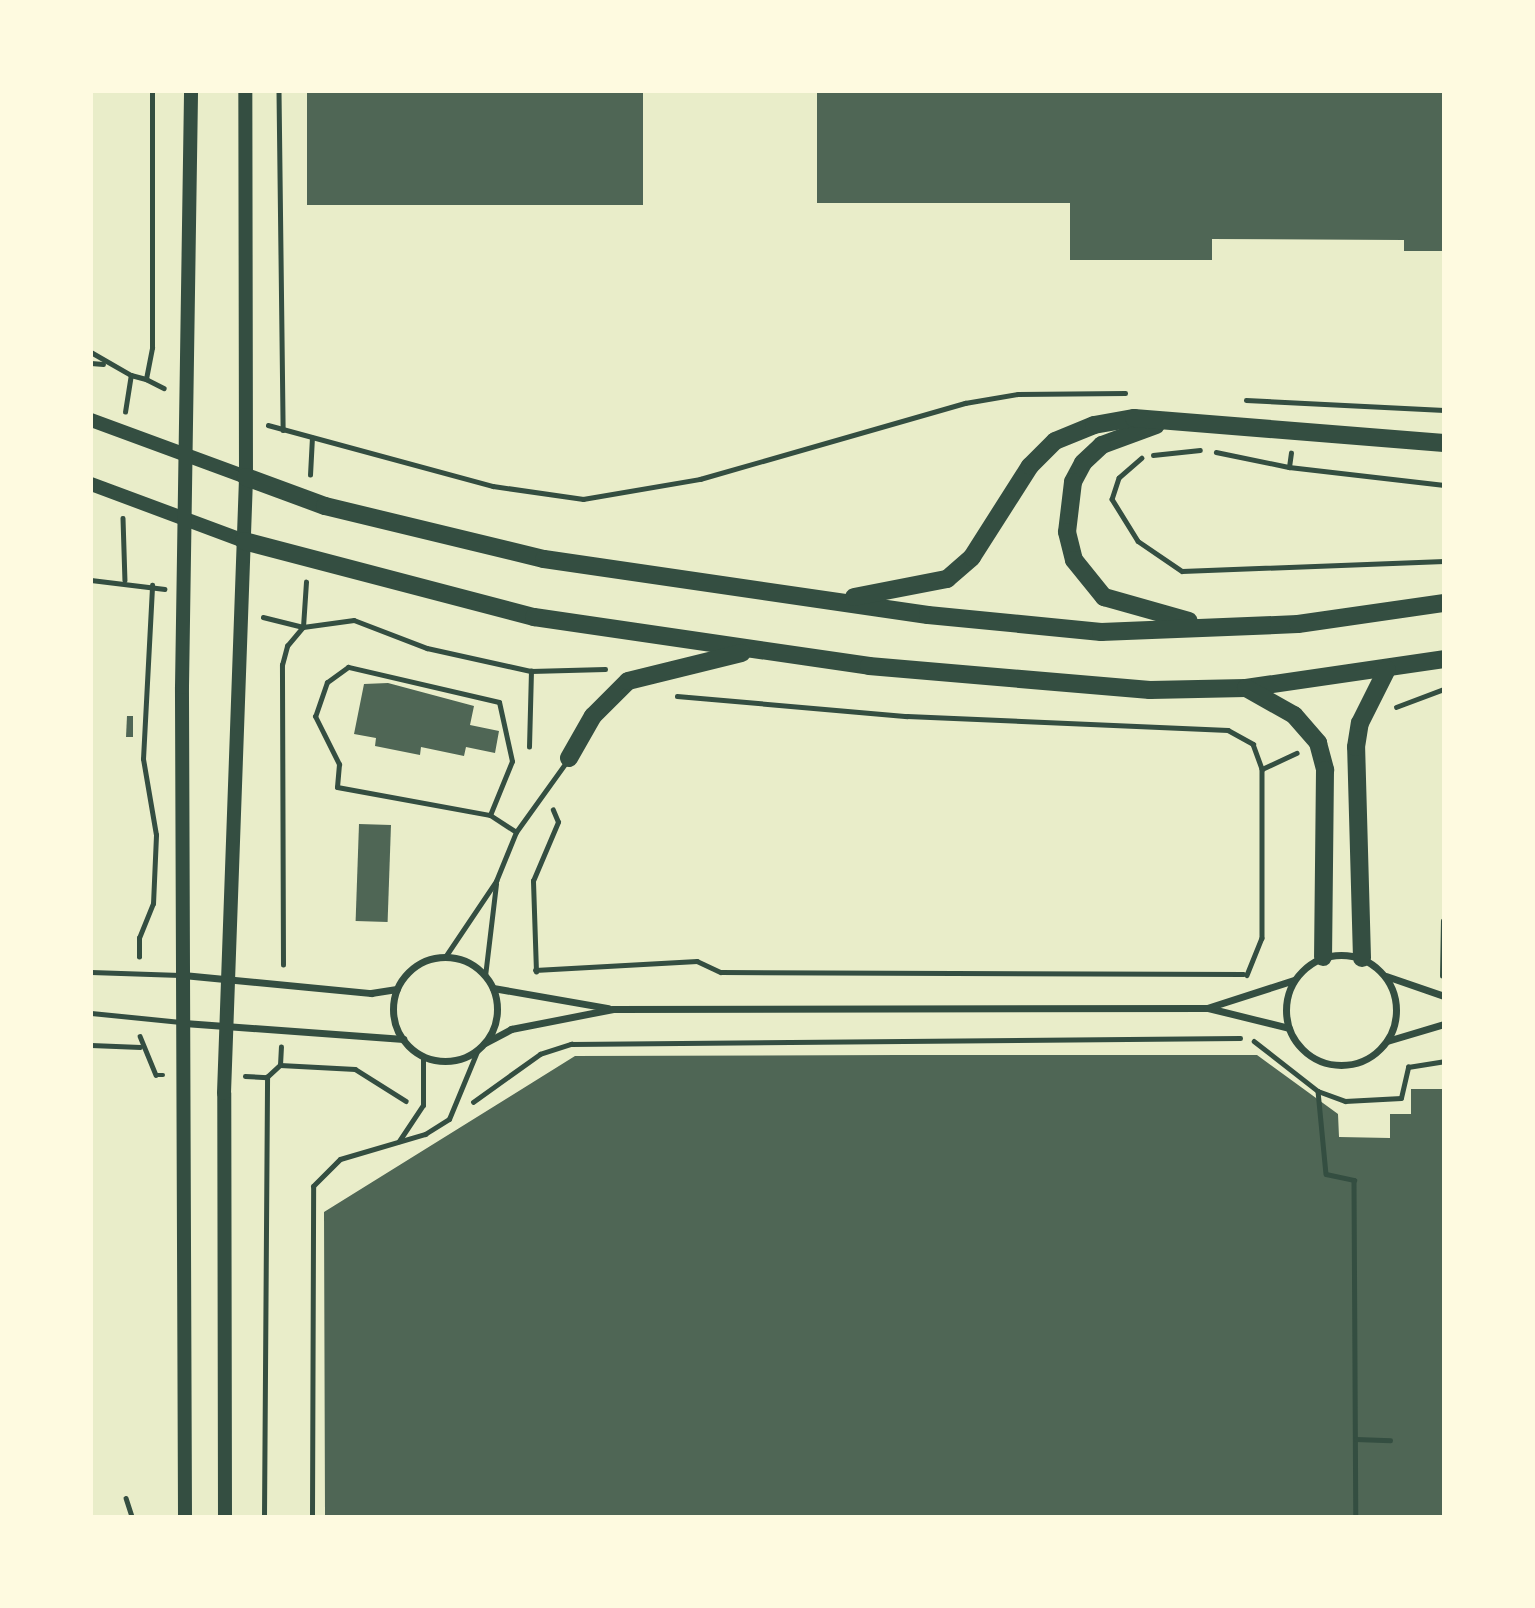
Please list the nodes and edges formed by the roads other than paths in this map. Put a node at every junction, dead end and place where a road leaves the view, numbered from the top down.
1 (191, 91) edge
2 (245, 91) edge
3 (91, 420) edge
4 (1180, 420) junction
5 (1444, 443) edge
6 (190, 458) junction
7 (246, 477) junction
8 (91, 484) edge
9 (186, 519) junction
10 (244, 541) junction
11 (835, 600) junction
12 (1444, 603) edge
13 (1237, 628) junction
14 (758, 650) junction
15 (1444, 659) edge
16 (1387, 669) junction
17 (1246, 688) junction
18 (569, 758) joint
19 (491, 815) junction
20 (516, 832) junction
21 (496, 881) junction
22 (445, 957) junction
23 (1323, 957) junction
24 (1362, 958) junction
25 (91, 972) edge
26 (183, 975) junction
27 (1385, 975) junction
28 (485, 976) junction
29 (1294, 980) junction
30 (230, 982) junction
31 (493, 988) junction
32 (397, 989) junction
33 (1444, 996) edge
34 (1207, 1008) junction
35 (612, 1009) junction
36 (91, 1013) edge
37 (184, 1023) junction
38 (1444, 1024) edge
39 (228, 1028) junction
40 (1289, 1028) junction
41 (403, 1039) junction
42 (1387, 1041) junction
43 (485, 1043) junction
44 (478, 1049) junction
45 (423, 1056) junction
46 (399, 1141) junction
47 (185, 1517) edge
48 (225, 1517) edge
49 (312, 1517) edge

1 - 6 main road
2 - 7 main road
3 - 6 main road
4 - 5 main road
4 - 11 main road
4 - 13 main road
6 - 7 main road
6 - 9 main road
7 - 10 main road
7 - 11 main road
8 - 9 main road
9 - 10 main road
9 - 26 main road
10 - 14 main road
10 - 30 main road
11 - 13 main road
12 - 13 main road
14 - 17 main road
14 - 18 main road
15 - 16 main road
16 - 17 main road
16 - 24 main road
17 - 23 main road
18 - 20 lane
19 - 19 lane
19 - 20 lane
20 - 21 lane
21 - 22 lane
21 - 28 lane
22 - 28 street
22 - 32 street
23 - 24 street
23 - 29 street
24 - 27 street
25 - 26 lane
26 - 30 street
26 - 37 main road
27 - 33 street
27 - 42 street
28 - 31 street
29 - 34 street
29 - 40 street
30 - 32 street
30 - 39 main road
31 - 35 street
31 - 43 street
32 - 41 street
34 - 35 street
34 - 40 street
35 - 43 street
36 - 37 lane
37 - 39 street
37 - 47 main road
38 - 42 street
39 - 41 street
39 - 48 main road
40 - 42 street
41 - 45 street
43 - 44 street
44 - 45 street
44 - 46 lane
45 - 46 lane
46 - 49 lane

